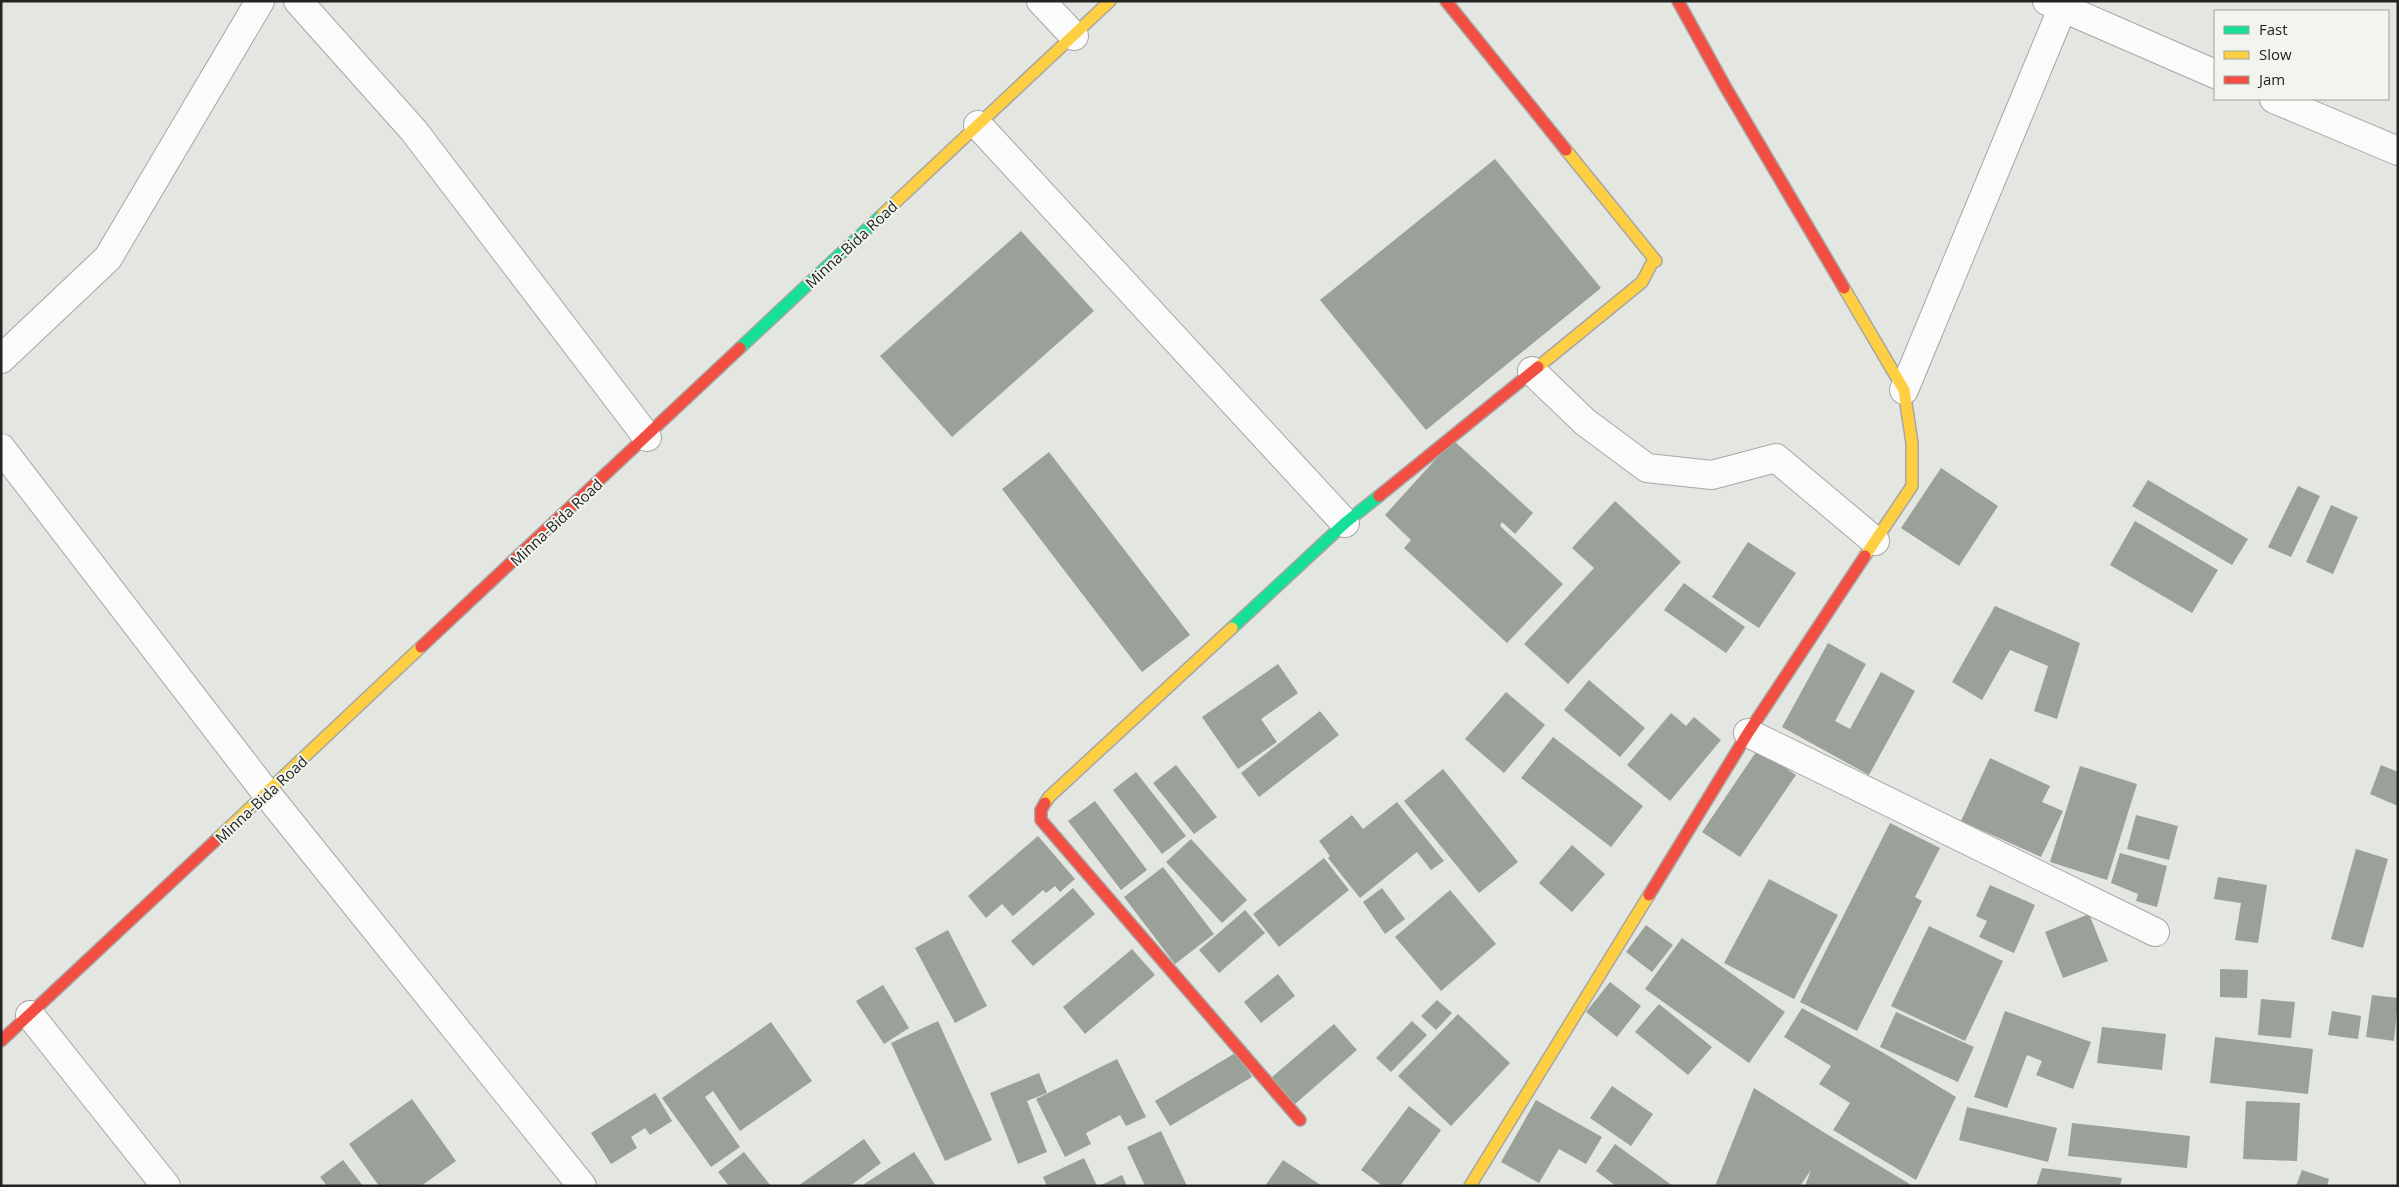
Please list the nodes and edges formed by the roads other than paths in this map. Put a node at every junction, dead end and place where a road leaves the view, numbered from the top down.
1 (260, 1) edge
2 (298, 1) edge
3 (1041, 1) edge
4 (1110, 1) edge
5 (1446, 1) edge
6 (1678, 1) edge
7 (2055, 5) edge
8 (1074, 36) junction
9 (2214, 74) edge
10 (2276, 100) edge
11 (978, 125) junction
12 (2398, 151) edge
13 (1, 359) edge
14 (1532, 371) junction
15 (1904, 390) junction
16 (646, 437) junction
17 (1, 448) edge
18 (10, 476) edge
19 (1345, 523) junction
20 (1875, 541) junction
21 (1748, 732) junction
22 (267, 794) junction
23 (2155, 932) dead end
24 (30, 1014) junction
25 (1, 1041) edge
26 (1300, 1120) dead end
27 (166, 1186) edge
28 (582, 1186) edge
29 (1470, 1186) edge

1 - 13 street
2 - 16 street
3 - 8 street
4 - 8 street, Minna-Bida Road
5 - 14 street
6 - 15 street
7 - 9 street
7 - 15 street
8 - 11 street, Minna-Bida Road
10 - 12 street
11 - 16 street, Minna-Bida Road
11 - 19 street
14 - 19 street
14 - 20 street
15 - 20 street
16 - 22 street, Minna-Bida Road
17 - 18 street
18 - 22 street
19 - 26 street
20 - 21 street
21 - 23 street
21 - 29 street
22 - 24 street, Minna-Bida Road
22 - 28 street
24 - 25 street, Minna-Bida Road
24 - 27 street

